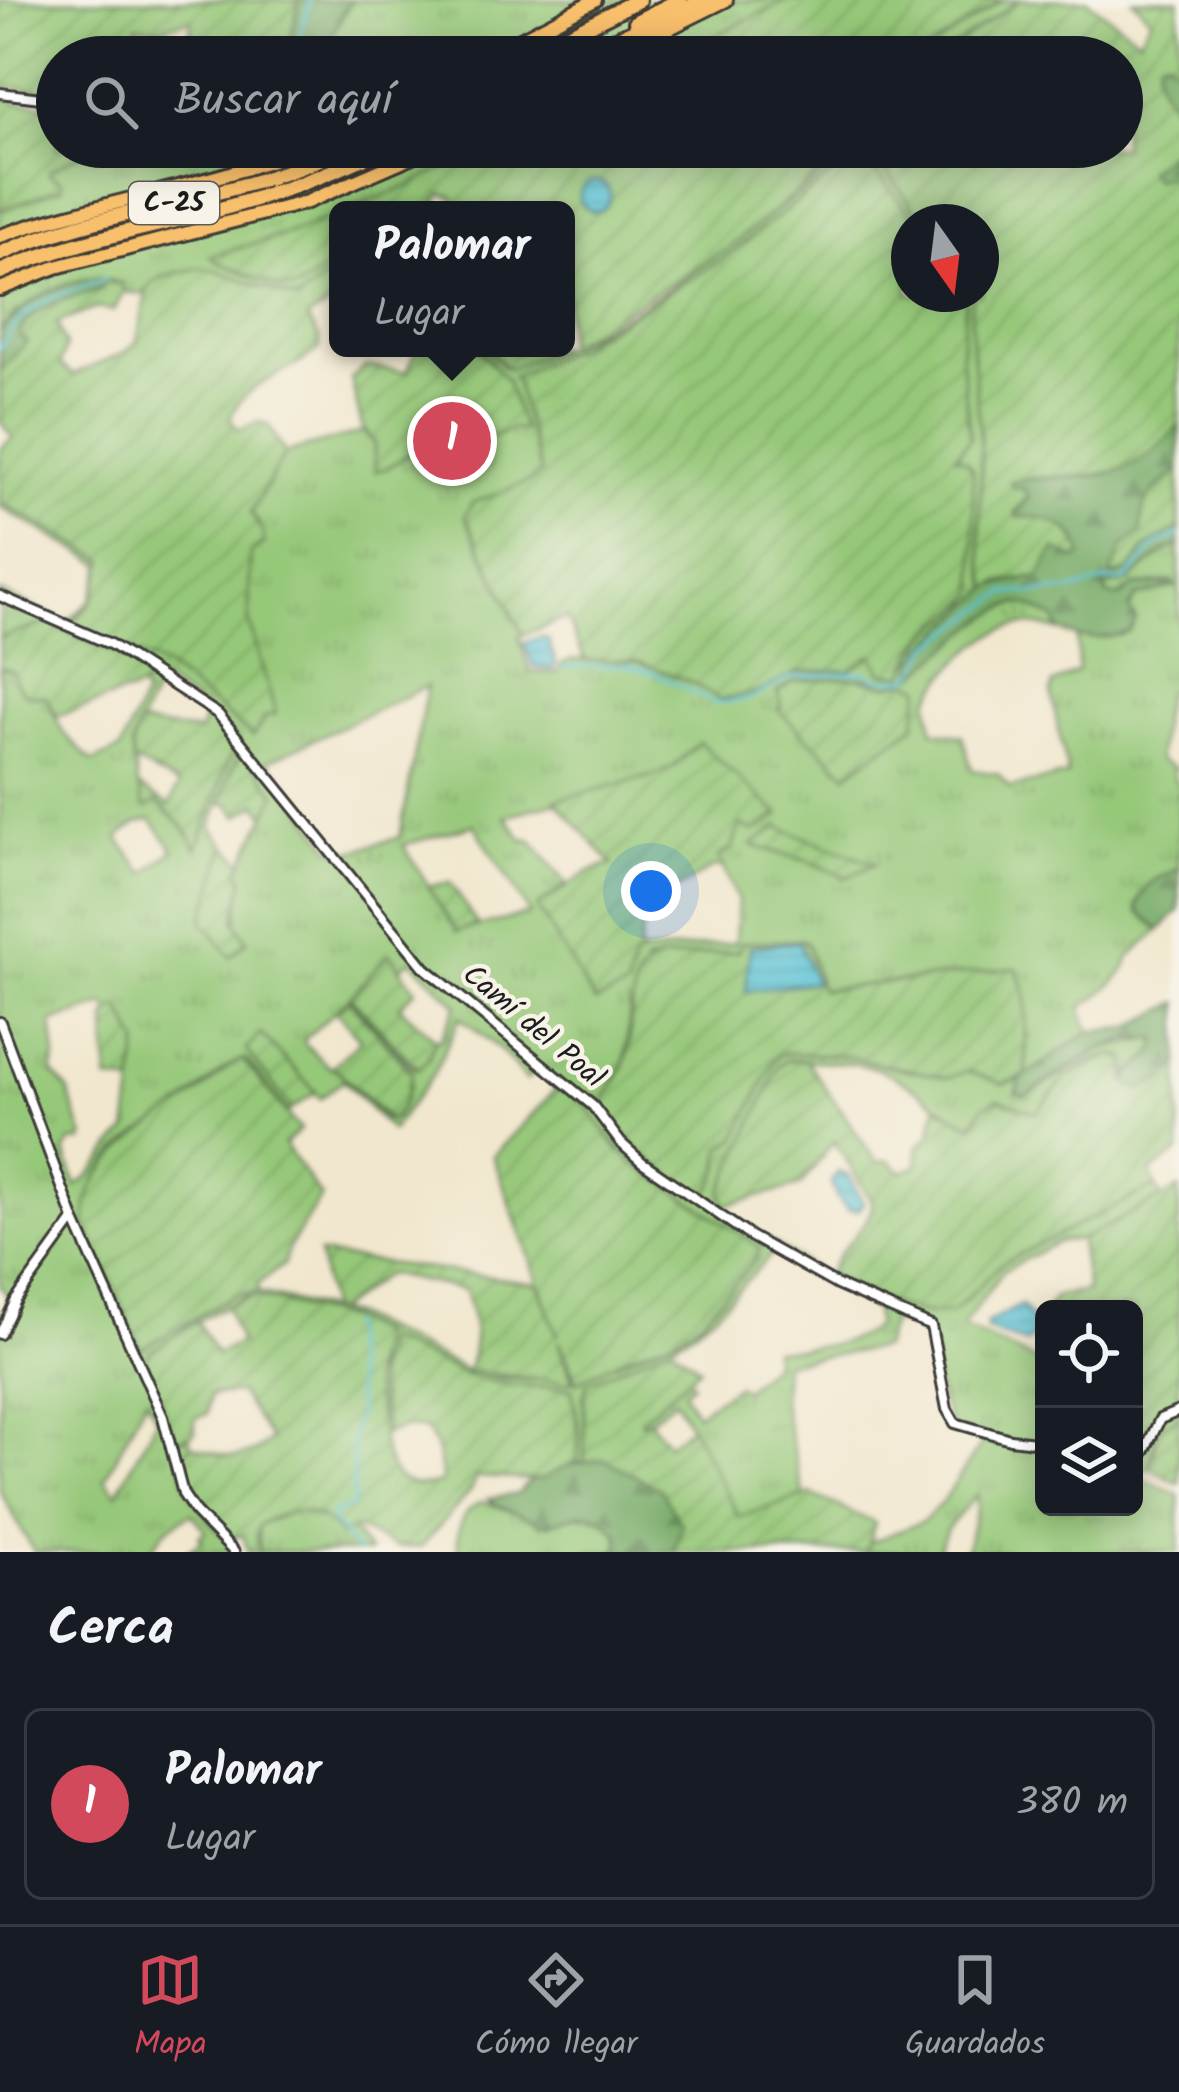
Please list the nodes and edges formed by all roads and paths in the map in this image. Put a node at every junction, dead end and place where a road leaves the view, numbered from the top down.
1 (595, 0) edge
2 (638, 0) edge
3 (680, 0) edge
4 (706, 0) edge
5 (726, 0) edge
6 (526, 36) edge
7 (567, 36) edge
8 (611, 36) edge
9 (621, 36) edge
10 (653, 36) edge
11 (0, 93) edge
12 (36, 97) edge
13 (248, 168) edge
14 (296, 168) edge
15 (343, 168) edge
16 (386, 168) edge
17 (0, 236) edge
18 (0, 254) edge
19 (0, 272) edge
20 (0, 289) edge
21 (0, 596) edge
22 (0, 1022) edge
23 (74, 1219) junction
24 (0, 1334) edge
25 (1179, 1411) edge
26 (1035, 1442) edge
27 (1143, 1453) edge
28 (234, 1552) edge

1 - 6 highway
2 - 7 highway
3 - 8 highway
4 - 9 highway
5 - 10 highway
11 - 12 street
13 - 17 highway
14 - 18 highway, C-25
15 - 19 highway, C-25
16 - 20 highway
21 - 26 street, Camí del Poal
22 - 23 street
23 - 24 street
23 - 28 street
25 - 27 street

